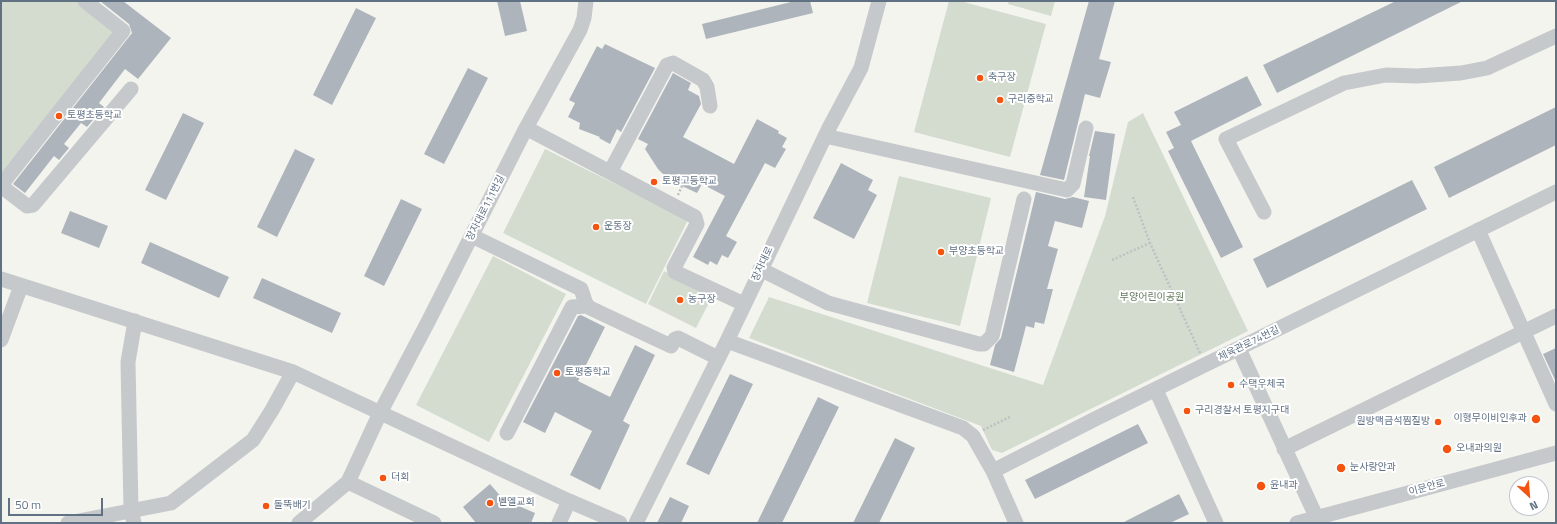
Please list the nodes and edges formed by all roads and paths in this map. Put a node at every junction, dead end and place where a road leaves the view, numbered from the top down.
1 (85, 1) edge
2 (586, 1) edge
3 (879, 1) edge
4 (1556, 36) edge
5 (131, 89) dead end
6 (710, 106) dead end
7 (526, 128) junction
8 (1086, 128) dead end
9 (825, 136) junction
10 (610, 172) junction
11 (1, 186) edge
12 (1556, 192) edge
13 (1133, 197) dead end
14 (1024, 199) dead end
15 (1264, 212) dead end
16 (1478, 230) junction
17 (472, 236) junction
18 (1150, 243) junction
19 (1112, 260) dead end
20 (760, 269) junction
21 (1, 279) edge
22 (22, 286) junction
23 (744, 304) junction
24 (588, 306) junction
25 (1556, 316) edge
26 (135, 321) junction
27 (1524, 331) junction
28 (1, 340) edge
29 (727, 341) junction
30 (1239, 349) junction
31 (718, 358) junction
32 (1206, 365) junction
33 (293, 372) junction
34 (1156, 390) junction
35 (1556, 404) edge
36 (380, 413) junction
37 (1010, 417) dead end
38 (983, 430) dead end
39 (507, 434) dead end
40 (1284, 449) junction
41 (1556, 453) edge
42 (993, 471) junction
43 (348, 482) junction
44 (569, 501) junction
45 (132, 516) edge
46 (1318, 521) edge
47 (301, 522) edge
48 (68, 523) edge
49 (434, 523) edge
50 (559, 523) edge
51 (620, 523) edge
52 (636, 523) edge
53 (1016, 523) edge
54 (1216, 523) edge
55 (1297, 523) edge

1 - 11 street
2 - 7 street, 장자대로111번길
3 - 9 street, 장자대로
4 - 15 street
5 - 11 street
6 - 10 street
7 - 10 street
7 - 17 street, 장자대로111번길
8 - 9 street
9 - 20 street, 장자대로
10 - 23 street
12 - 16 street, 체육관로74번길
13 - 18 path
14 - 20 street
16 - 27 street
16 - 30 street, 체육관로74번길
17 - 24 street
17 - 36 street, 장자대로111번길
18 - 19 path
18 - 32 path
20 - 23 street, 장자대로
21 - 22 street
22 - 26 street
22 - 28 street
23 - 29 street, 장자대로
24 - 31 street
24 - 39 street
25 - 27 street
26 - 33 street
26 - 45 street
27 - 35 street
27 - 40 street
29 - 31 street, 장자대로
29 - 42 street
30 - 32 street, 체육관로74번길
30 - 40 street
31 - 52 street, 장자대로
32 - 34 street, 체육관로74번길
33 - 36 street
33 - 45 street
34 - 42 street, 체육관로74번길
34 - 54 street
36 - 43 street, 장자대로111번길
36 - 44 street
37 - 38 path
40 - 46 street
41 - 46 street, 이문안로
42 - 53 street
43 - 47 street
43 - 49 street
44 - 50 street
44 - 51 street
45 - 48 street
46 - 55 street, 이문안로

